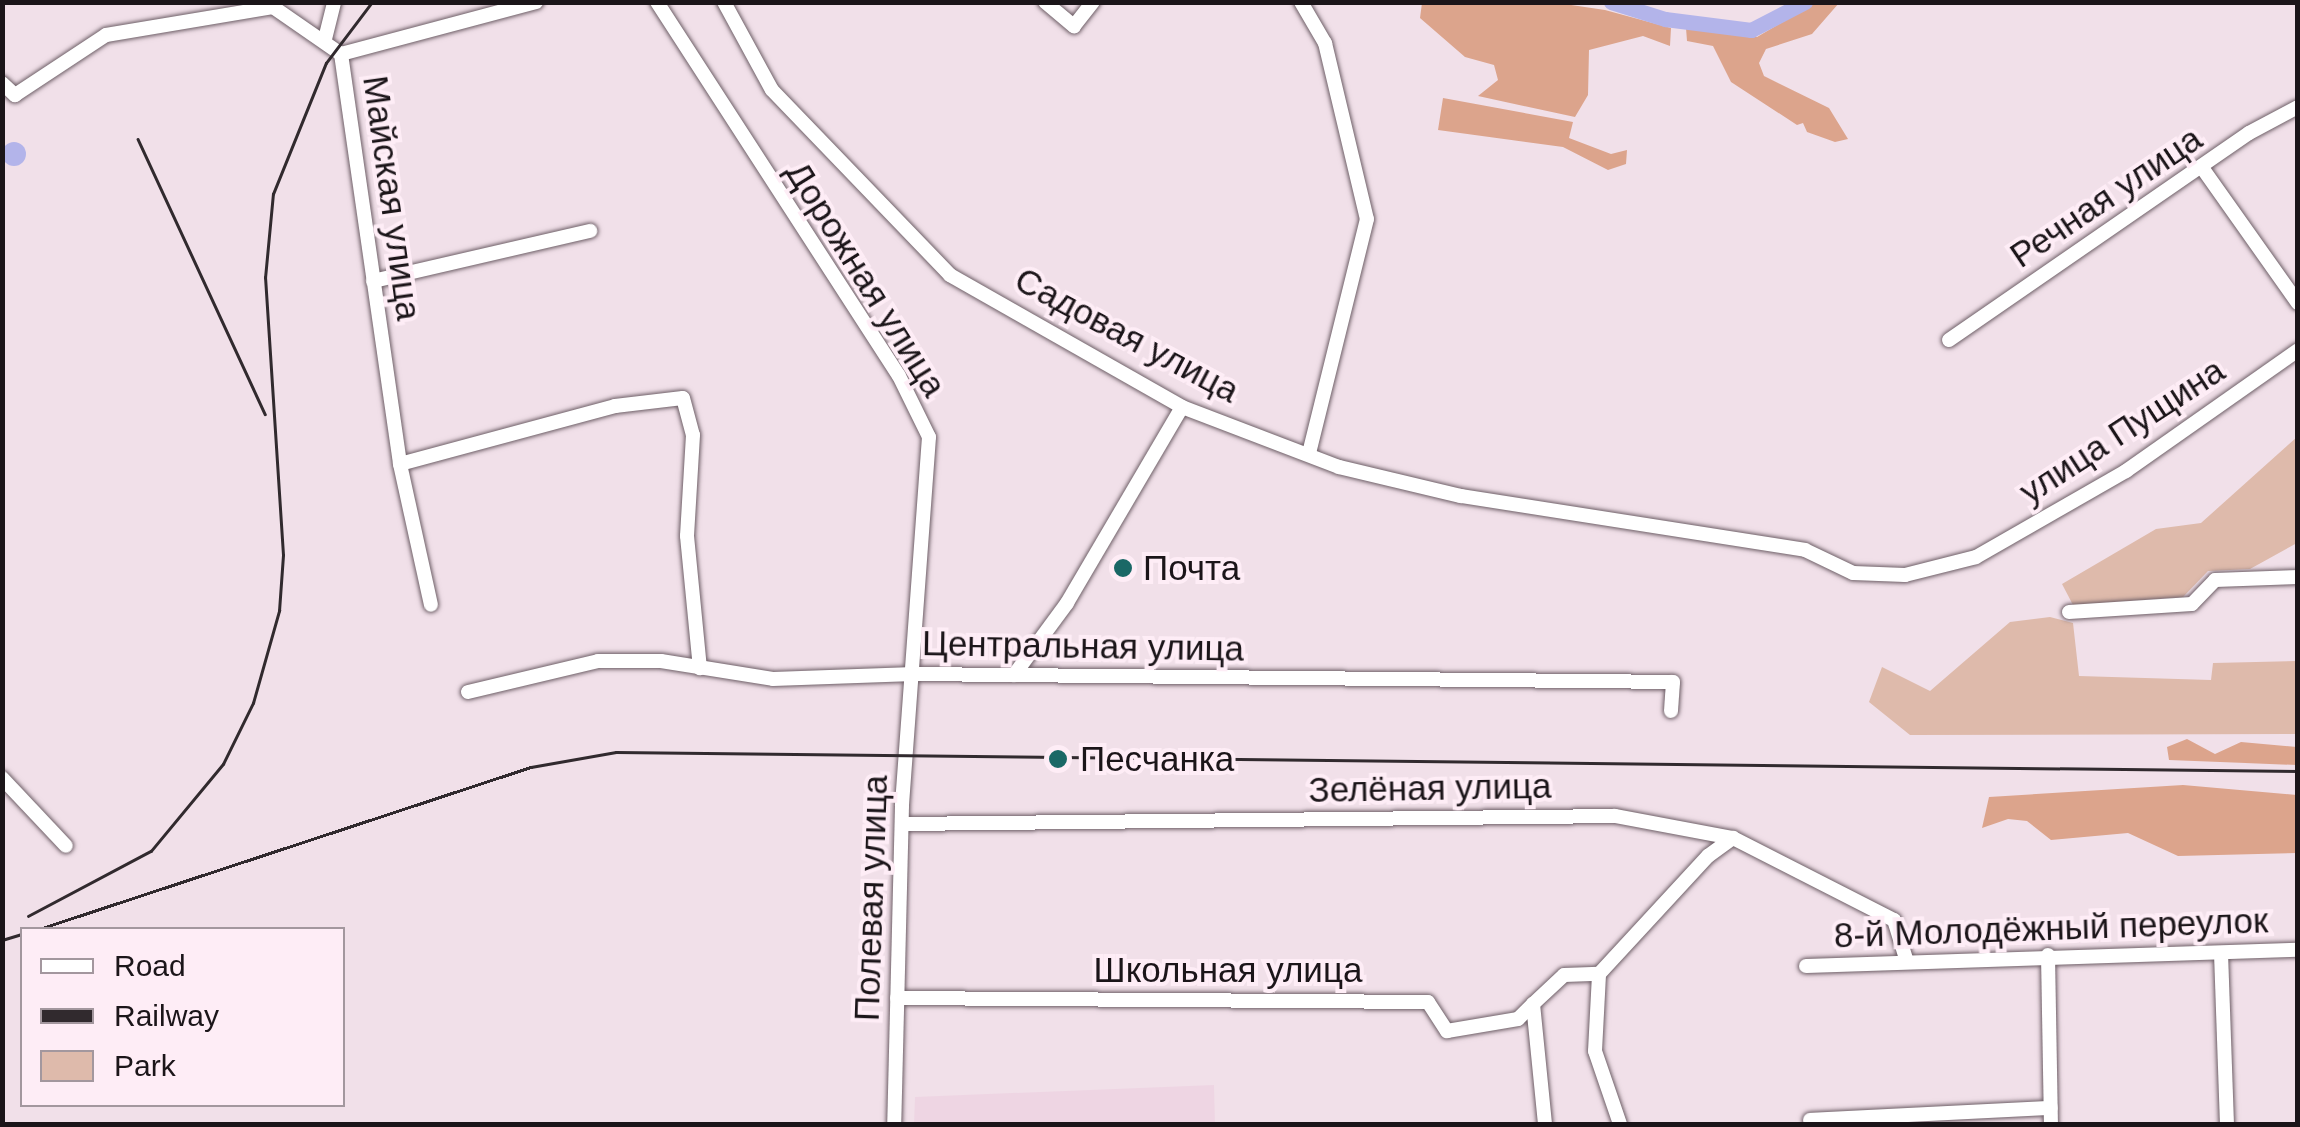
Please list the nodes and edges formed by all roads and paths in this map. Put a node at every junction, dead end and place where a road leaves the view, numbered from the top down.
1 (334, 2) edge
2 (536, 2) edge
3 (657, 2) edge
4 (724, 2) edge
5 (1045, 2) edge
6 (1092, 2) edge
7 (1301, 2) edge
8 (325, 38) junction
9 (341, 54) junction
10 (2, 82) edge
11 (2298, 107) edge
12 (2202, 169) junction
13 (590, 231) dead end
14 (373, 281) junction
15 (2298, 302) edge
16 (1949, 340) dead end
17 (2298, 350) edge
18 (1182, 406) junction
19 (1309, 454) junction
20 (400, 464) junction
21 (1976, 557) joint
22 (2298, 577) edge
23 (431, 604) dead end
24 (2069, 612) dead end
25 (700, 668) junction
26 (914, 674) junction
27 (1014, 675) junction
28 (468, 692) dead end
29 (1671, 711) dead end
30 (2, 778) edge
31 (902, 824) junction
32 (1710, 835) junction
33 (1733, 838) junction
34 (66, 846) dead end
35 (1708, 856) junction
36 (2298, 950) edge
37 (2221, 953) junction
38 (2048, 956) junction
39 (1908, 962) junction
40 (1806, 966) dead end
41 (1599, 974) junction
42 (897, 998) junction
43 (1533, 1004) junction
44 (2051, 1108) junction
45 (1810, 1120) dead end
46 (894, 1124) edge
47 (1545, 1124) edge
48 (1620, 1124) edge
49 (2051, 1124) edge
50 (2227, 1124) edge

1 - 8 street
2 - 9 street
3 - 26 street, Дорожная улица
4 - 18 street, Садовая улица
5 - 6 street
7 - 19 street
8 - 9 street, Майская улица
8 - 10 street, Майская улица
9 - 14 street, Майская улица
11 - 12 street, Речная улица
12 - 15 street
12 - 16 street, Речная улица
13 - 14 street
14 - 20 street, Майская улица
17 - 21 street, улица Пущина
18 - 19 street, Садовая улица
18 - 27 street
19 - 21 street, Садовая улица
20 - 23 street, Майская улица
20 - 25 street
22 - 24 street
25 - 26 street, Центральная улица
25 - 28 street, Центральная улица
26 - 27 street, Центральная улица
26 - 31 street, Полевая улица
27 - 29 street, Центральная улица
30 - 34 street
31 - 32 street, Зелёная улица
31 - 42 street, Полевая улица
32 - 33 street, Зелёная улица
32 - 35 street
33 - 35 street
33 - 39 street, Зелёная улица
35 - 41 street
36 - 37 street, 8-й Молодёжный переулок
37 - 38 street, 8-й Молодёжный переулок
37 - 50 street
38 - 39 street, 8-й Молодёжный переулок
38 - 44 street
39 - 40 street, 8-й Молодёжный переулок
41 - 43 street
41 - 48 street
42 - 43 street, Школьная улица
42 - 46 street, Полевая улица
43 - 47 street
44 - 45 street
44 - 49 street

